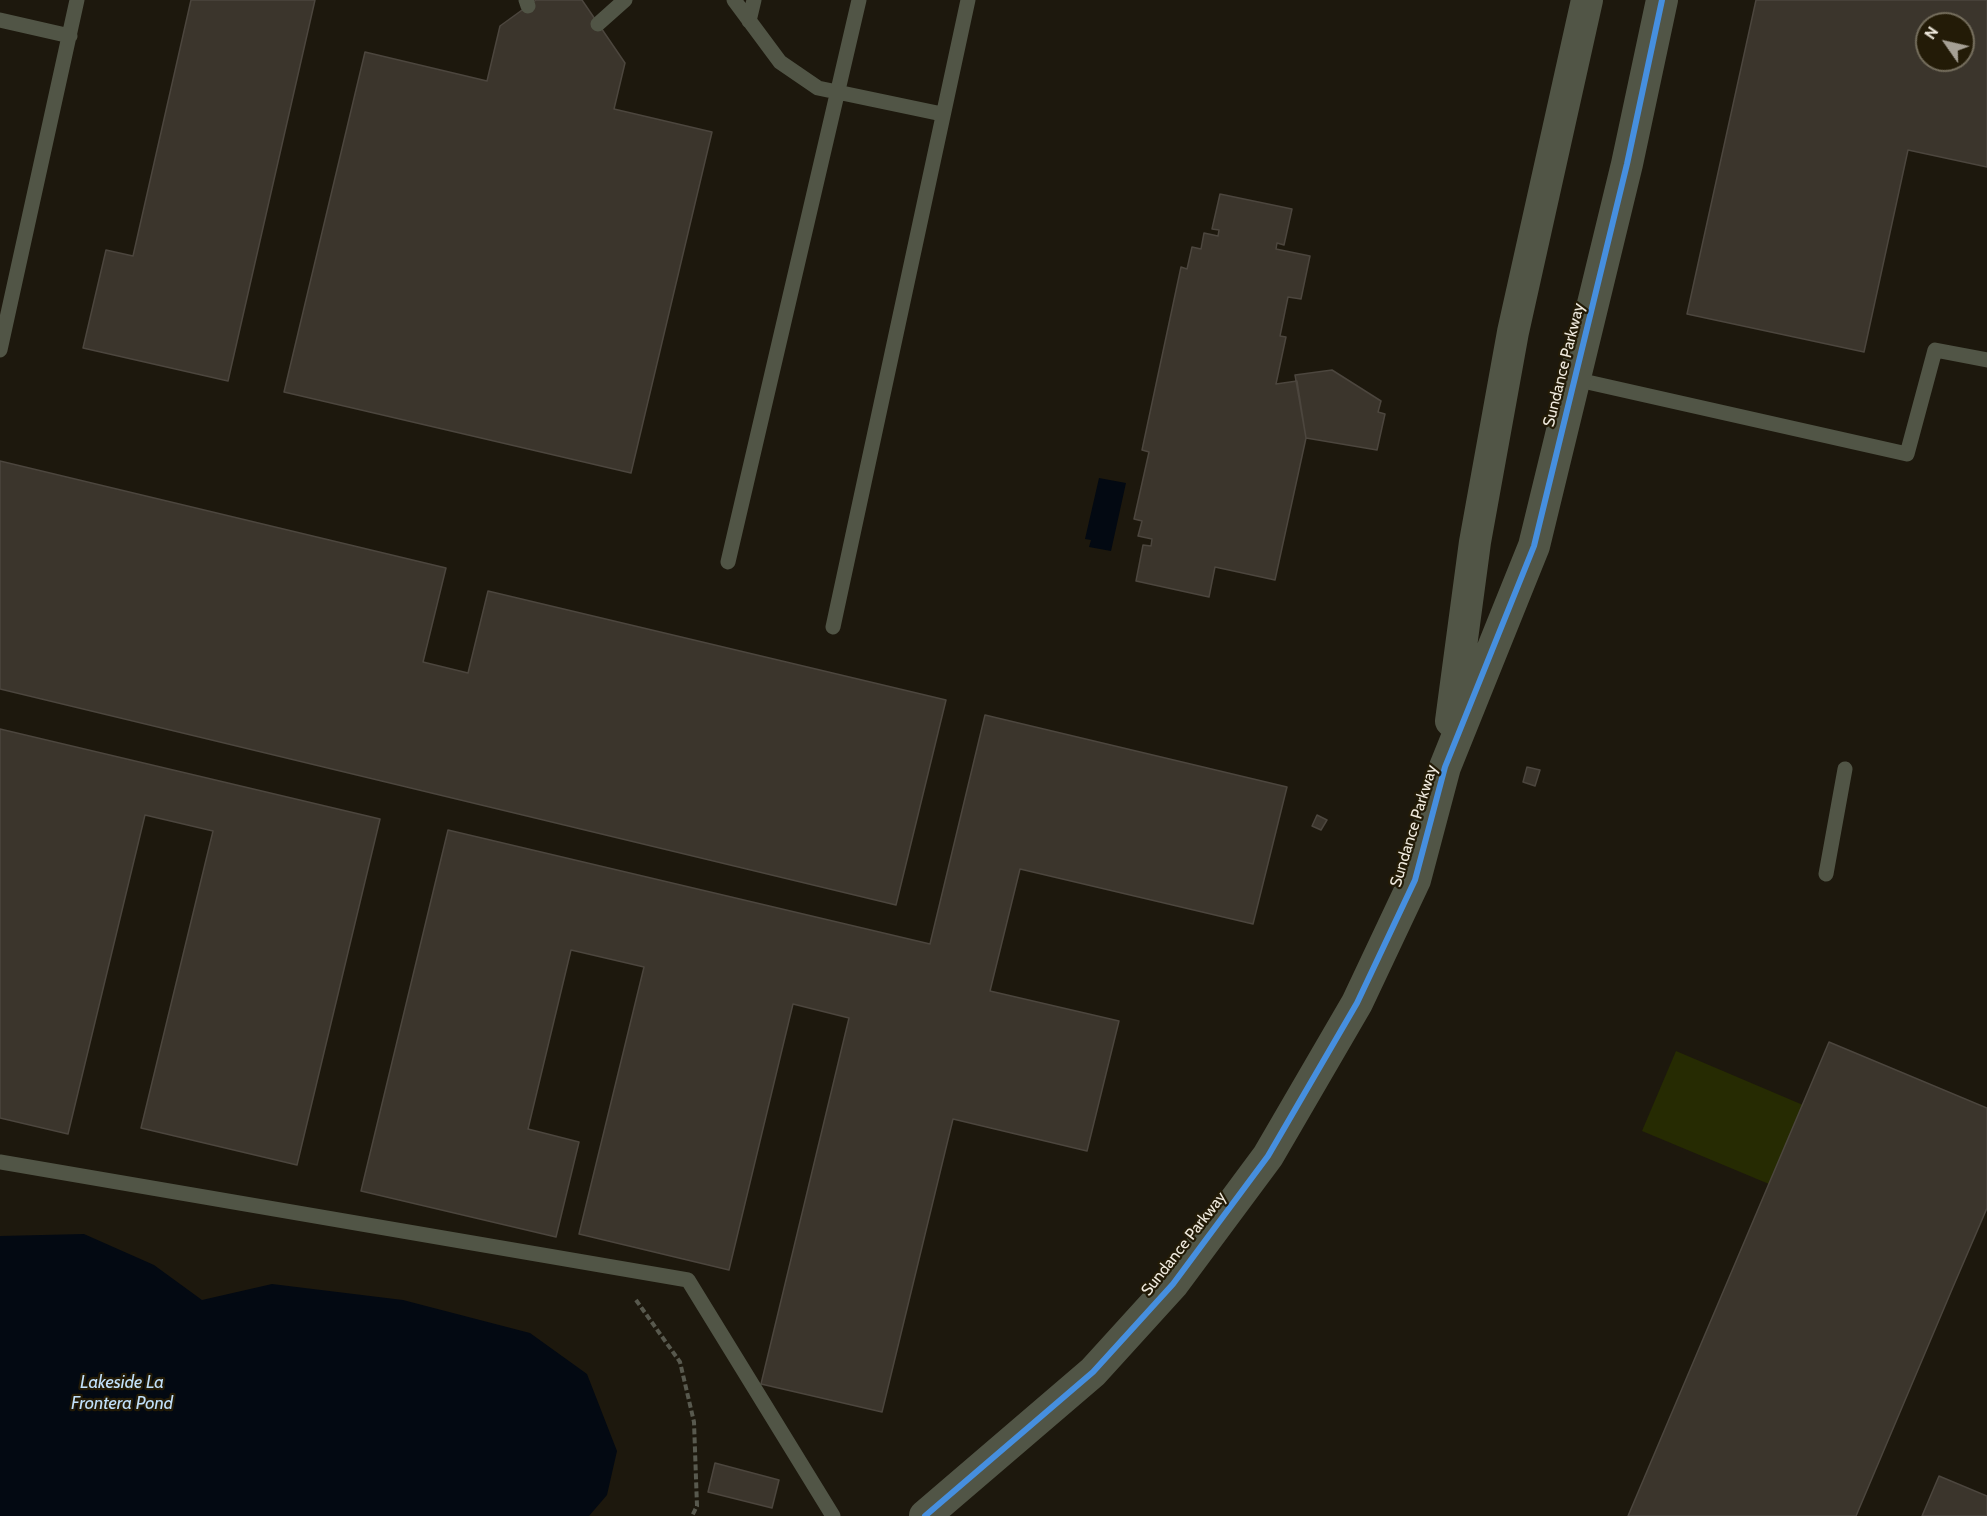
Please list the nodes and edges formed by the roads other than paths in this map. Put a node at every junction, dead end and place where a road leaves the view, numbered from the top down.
1 (77, 0) edge
2 (626, 0) edge
3 (734, 0) edge
4 (754, 0) edge
5 (859, 0) edge
6 (968, 0) edge
7 (1587, 0) edge
8 (1662, 0) edge
9 (0, 20) edge
10 (749, 21) junction
11 (598, 24) dead end
12 (69, 36) junction
13 (839, 92) junction
14 (942, 114) junction
15 (0, 350) edge
16 (1987, 360) edge
17 (1574, 379) junction
18 (728, 562) dead end
19 (832, 627) dead end
20 (1445, 766) junction
21 (1845, 768) dead end
22 (1826, 874) dead end
23 (0, 1162) edge
24 (833, 1516) edge
25 (925, 1516) edge

1 - 12 lane
2 - 11 lane
3 - 10 lane
4 - 10 lane
5 - 13 lane
6 - 14 lane
7 - 20 street, Sundance Parkway
8 - 17 street, Sundance Parkway
9 - 12 lane
10 - 13 lane
12 - 15 lane
13 - 14 lane
13 - 18 lane
14 - 19 lane
16 - 17 lane
17 - 20 street, Sundance Parkway
20 - 25 street, Sundance Parkway
21 - 22 lane
23 - 24 lane

